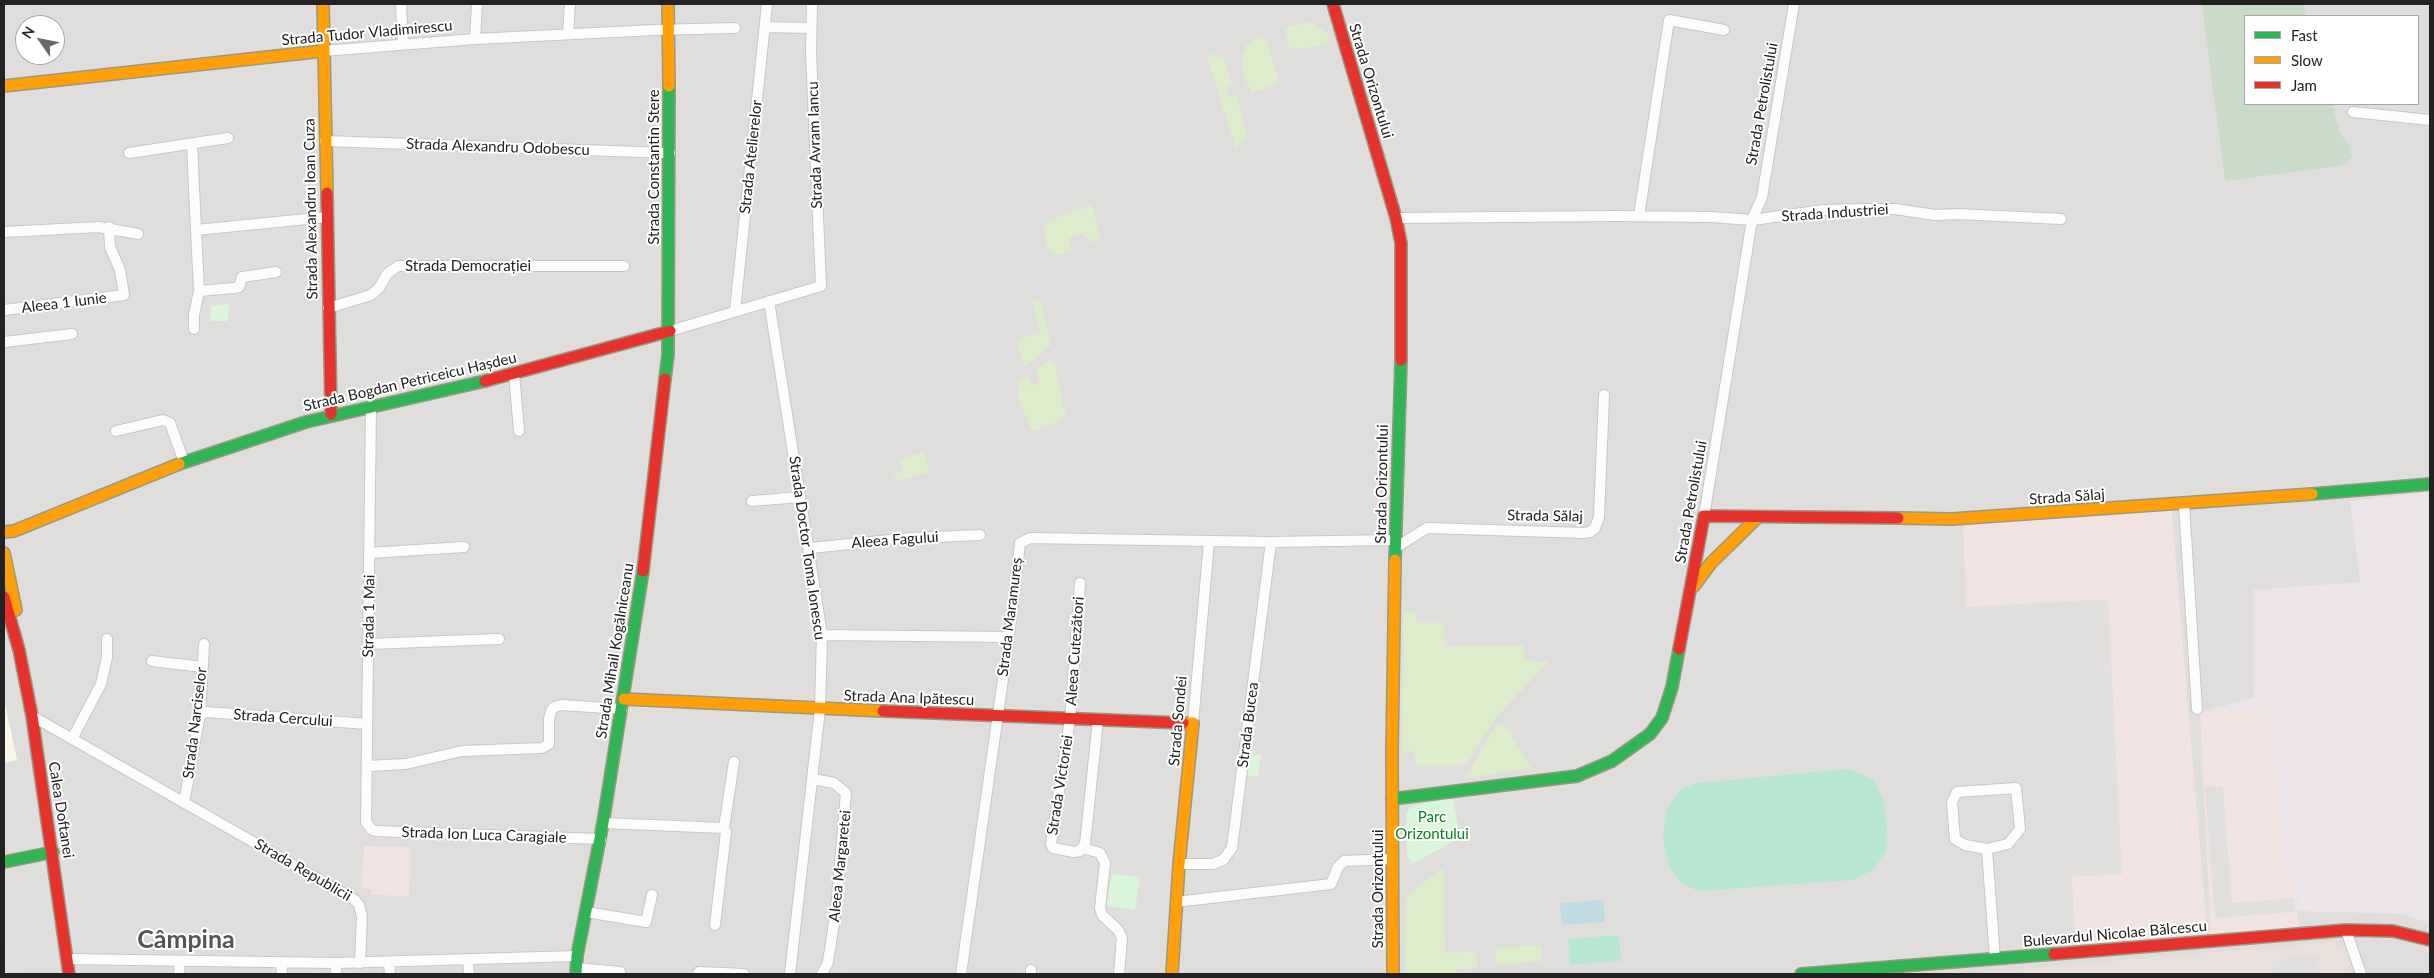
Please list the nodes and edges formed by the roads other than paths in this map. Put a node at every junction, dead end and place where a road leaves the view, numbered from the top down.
1 (323, 4) edge
2 (401, 4) edge
3 (477, 4) edge
4 (570, 4) edge
5 (668, 4) edge
6 (768, 4) edge
7 (812, 4) edge
8 (1332, 4) edge
9 (1794, 4) edge
10 (765, 27) junction
11 (735, 28) dead end
12 (811, 28) junction
13 (668, 29) junction
14 (1724, 30) dead end
15 (568, 34) junction
16 (475, 39) junction
17 (402, 44) junction
18 (323, 51) junction
19 (4, 86) edge
20 (2353, 112) dead end
21 (2430, 120) edge
22 (228, 138) dead end
23 (325, 141) junction
24 (192, 144) junction
25 (130, 153) dead end
26 (670, 153) junction
27 (1639, 216) junction
28 (327, 217) junction
29 (1396, 218) junction
30 (2061, 219) dead end
31 (1752, 220) junction
32 (109, 228) junction
33 (196, 230) junction
34 (4, 232) edge
35 (138, 234) dead end
36 (624, 266) dead end
37 (276, 272) dead end
38 (821, 286) joint
39 (198, 290) junction
40 (769, 301) junction
41 (328, 308) junction
42 (4, 310) edge
43 (735, 311) junction
44 (194, 329) dead end
45 (670, 331) junction
46 (72, 334) dead end
47 (4, 342) edge
48 (514, 374) junction
49 (1604, 395) dead end
50 (371, 406) junction
51 (330, 414) junction
52 (116, 431) dead end
53 (519, 431) dead end
54 (184, 462) junction
55 (2430, 484) edge
56 (800, 497) junction
57 (752, 501) dead end
58 (2184, 504) junction
59 (1704, 516) junction
60 (1758, 516) junction
61 (9, 531) edge
62 (980, 535) dead end
63 (4, 539) edge
64 (1209, 542) junction
65 (1271, 542) junction
66 (1395, 544) junction
67 (464, 546) dead end
68 (810, 548) junction
69 (4, 553) edge
70 (369, 553) junction
71 (1080, 583) dead end
72 (1691, 590) junction
73 (4, 597) edge
74 (7, 623) edge
75 (822, 635) junction
76 (1009, 637) junction
77 (107, 639) dead end
78 (499, 639) dead end
79 (204, 644) dead end
80 (368, 644) junction
81 (19, 650) junction
82 (152, 662) dead end
83 (203, 667) junction
84 (623, 704) junction
85 (2197, 709) dead end
86 (820, 710) junction
87 (200, 714) junction
88 (32, 716) junction
89 (998, 716) junction
90 (1070, 719) junction
91 (1098, 720) junction
92 (1193, 723) junction
93 (367, 724) junction
94 (72, 740) junction
95 (734, 762) dead end
96 (367, 766) junction
97 (813, 779) junction
98 (1392, 799) junction
99 (184, 803) junction
100 (604, 824) junction
101 (368, 826) joint
102 (724, 828) junction
103 (601, 839) junction
104 (1083, 848) junction
105 (1987, 849) junction
106 (53, 852) junction
107 (1393, 859) junction
108 (4, 862) edge
109 (1179, 864) junction
110 (652, 895) dead end
111 (1176, 902) junction
112 (586, 912) junction
113 (715, 925) dead end
114 (2346, 930) junction
115 (2430, 940) edge
116 (67, 959) junction
117 (468, 959) junction
118 (1995, 959) junction
119 (180, 961) junction
120 (281, 962) junction
121 (360, 962) junction
122 (389, 962) junction
123 (336, 963) junction
124 (576, 966) edge
125 (69, 974) edge
126 (179, 974) edge
127 (282, 974) edge
128 (336, 974) edge
129 (390, 974) edge
130 (469, 974) edge
131 (620, 974) edge
132 (698, 974) edge
133 (744, 974) edge
134 (790, 974) edge
135 (822, 974) edge
136 (960, 974) edge
137 (1119, 974) edge
138 (1172, 974) edge
139 (1393, 974) edge
140 (1801, 974) edge
141 (2361, 974) edge

1 - 18 street, Strada Alexandru Ioan Cuza
2 - 17 street
3 - 16 street
4 - 15 street
5 - 13 street, Strada Constantin Stere
6 - 10 street, Strada Atelierelor
7 - 12 street, Strada Avram Iancu
8 - 29 street, Strada Orizontului
9 - 31 street, Strada Petrolistului
10 - 12 street
10 - 43 street, Strada Atelierelor
11 - 13 street, Strada Tudor Vladimirescu
12 - 38 street, Strada Avram Iancu
13 - 15 street, Strada Tudor Vladimirescu
13 - 26 street, Strada Constantin Stere
14 - 27 street
15 - 16 street, Strada Tudor Vladimirescu
16 - 17 street, Strada Tudor Vladimirescu
17 - 18 street, Strada Tudor Vladimirescu
18 - 19 street, Strada Tudor Vladimirescu
18 - 23 street, Strada Alexandru Ioan Cuza
20 - 21 street
22 - 24 street
23 - 26 street, Strada Alexandru Odobescu
23 - 28 street, Strada Alexandru Ioan Cuza
24 - 25 street
24 - 33 street
26 - 45 street, Strada Constantin Stere
27 - 29 street, Strada Industriei
27 - 31 street, Strada Industriei
28 - 33 street
28 - 41 street, Strada Alexandru Ioan Cuza
29 - 66 street, Strada Orizontului
30 - 31 street, Strada Industriei
31 - 59 street, Strada Petrolistului
32 - 34 street
32 - 35 street
32 - 42 street, Aleea 1 Iunie
33 - 39 street
36 - 41 street, Strada Democrației
37 - 39 street
38 - 40 street, Strada Bogdan Petriceicu Hașdeu
39 - 44 street
40 - 43 street, Strada Bogdan Petriceicu Hașdeu
40 - 56 street, Strada Doctor Toma Ionescu
41 - 51 street, Strada Alexandru Ioan Cuza
43 - 45 street, Strada Bogdan Petriceicu Hașdeu
45 - 48 street, Strada Bogdan Petriceicu Hașdeu
45 - 84 street, Strada Mihail Kogălniceanu
46 - 47 street
48 - 50 street, Strada Bogdan Petriceicu Hașdeu
48 - 53 street
49 - 66 street, Strada Sălaj
50 - 51 street, Strada Bogdan Petriceicu Hașdeu
50 - 70 street, Strada 1 Mai
51 - 54 street, Strada Bogdan Petriceicu Hașdeu
52 - 54 street
54 - 61 street, Strada Bogdan Petriceicu Hașdeu
55 - 58 street, Strada Sălaj
56 - 57 street
56 - 68 street, Strada Doctor Toma Ionescu
58 - 60 street, Strada Sălaj
58 - 85 street
59 - 60 street, Strada Sălaj
59 - 72 street, Strada Petrolistului
60 - 72 street
61 - 63 street, Strada Bogdan Petriceicu Hașdeu
62 - 68 street, Aleea Fagului
64 - 65 street, Strada Maramureș
64 - 76 street, Strada Maramureș
64 - 92 street, Strada Sondei
65 - 66 street, Strada Maramureș
65 - 109 street, Strada Bucea
66 - 98 street, Strada Orizontului
67 - 70 street
68 - 75 street, Strada Doctor Toma Ionescu
69 - 81 street, Calea Doftanei
70 - 80 street, Strada 1 Mai
71 - 90 street, Aleea Cutezători
72 - 98 street, Strada Petrolistului
73 - 74 street, Calea Doftanei
74 - 81 street, Calea Doftanei
75 - 76 street
75 - 86 street, Strada Doctor Toma Ionescu
76 - 89 street, Strada Maramureș
77 - 94 street
78 - 80 street
79 - 83 street, Strada Narciselor
80 - 93 street, Strada 1 Mai
81 - 88 street, Calea Doftanei
82 - 83 street
83 - 87 street, Strada Narciselor
84 - 86 street, Strada Ana Ipătescu
84 - 96 street
84 - 100 street, Strada Mihail Kogălniceanu
86 - 89 street, Strada Ana Ipătescu
86 - 97 street, Strada Doctor Toma Ionescu
87 - 93 street, Strada Cercului
87 - 99 street, Strada Narciselor
88 - 94 street, Strada Republicii
88 - 106 street, Calea Doftanei
89 - 90 street, Strada Ana Ipătescu
89 - 136 street, Strada Maramureș
90 - 91 street, Strada Ana Ipătescu
90 - 104 street, Strada Victoriei
91 - 92 street, Strada Ana Ipătescu
91 - 104 street, Strada Victoriei
92 - 109 street, Strada Sondei
93 - 96 street, Strada 1 Mai
94 - 99 street, Strada Republicii
95 - 102 street
96 - 101 street, Strada 1 Mai
97 - 134 street, Strada Doctor Toma Ionescu
97 - 135 street, Aleea Margaretei
98 - 107 street, Strada Orizontului
99 - 121 street, Strada Republicii
100 - 102 street
100 - 103 street, Strada Mihail Kogălniceanu
101 - 103 street, Strada Ion Luca Caragiale
102 - 113 street
103 - 112 street, Strada Mihail Kogălniceanu
104 - 137 street
105 - 105 street
105 - 118 street
106 - 108 street
106 - 116 street, Calea Doftanei
107 - 111 street
107 - 139 street, Strada Orizontului
109 - 111 street, Strada Sondei
110 - 112 street
111 - 138 street, Strada Sondei
112 - 124 street, Strada Mihail Kogălniceanu
114 - 115 street, Bulevardul Nicolae Bălcescu
114 - 118 street, Bulevardul Nicolae Bălcescu
114 - 141 street
116 - 119 street
116 - 125 street, Calea Doftanei
117 - 122 street
117 - 124 street
117 - 130 street
118 - 140 street, Bulevardul Nicolae Bălcescu
119 - 120 street
119 - 126 street
120 - 123 street
120 - 127 street
121 - 122 street
121 - 123 street
122 - 129 street
123 - 128 street
124 - 131 street
132 - 133 street

